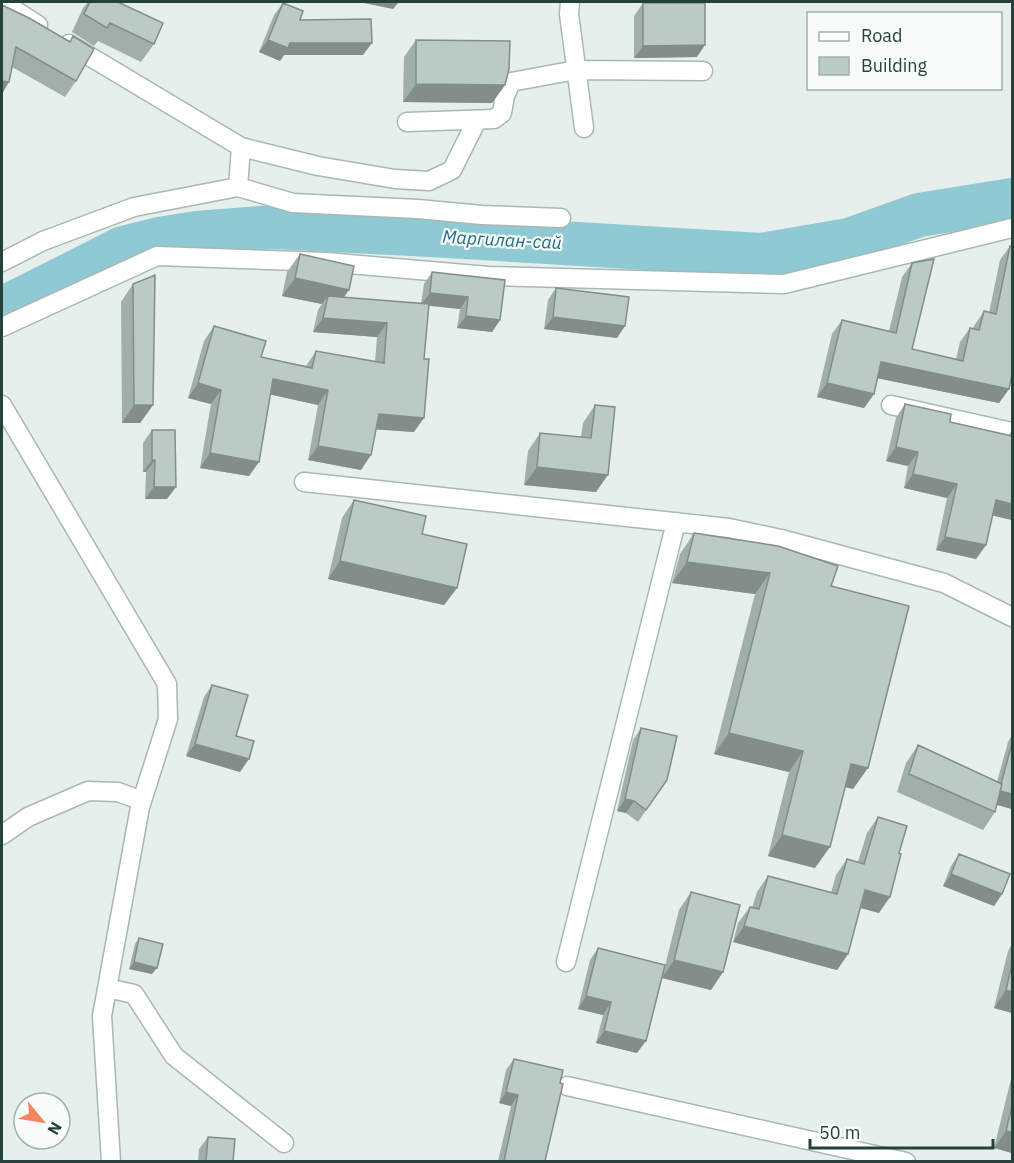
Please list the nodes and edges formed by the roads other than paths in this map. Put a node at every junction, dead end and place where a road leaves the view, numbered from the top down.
1 (2, 2) edge
2 (570, 2) edge
3 (576, 70) junction
4 (703, 71) dead end
5 (477, 120) junction
6 (407, 122) dead end
7 (584, 128) dead end
8 (241, 147) junction
9 (238, 188) junction
10 (561, 218) dead end
11 (1012, 228) edge
12 (2, 262) edge
13 (2, 327) edge
14 (2, 405) edge
15 (891, 405) dead end
16 (1012, 432) edge
17 (304, 482) dead end
18 (676, 522) junction
19 (1012, 617) edge
20 (142, 801) junction
21 (2, 835) edge
22 (566, 962) dead end
23 (107, 988) junction
24 (567, 1086) dead end
25 (284, 1143) dead end
26 (111, 1161) edge
27 (906, 1161) edge

1 - 8 street
2 - 3 street
3 - 4 street
3 - 5 street
3 - 7 street
5 - 6 street
5 - 8 street
8 - 9 street
9 - 10 street
9 - 12 street
11 - 13 street
14 - 20 street
15 - 16 street
17 - 18 street
18 - 19 street
18 - 22 street
20 - 21 street
20 - 23 street
23 - 25 street
23 - 26 street
24 - 27 street

